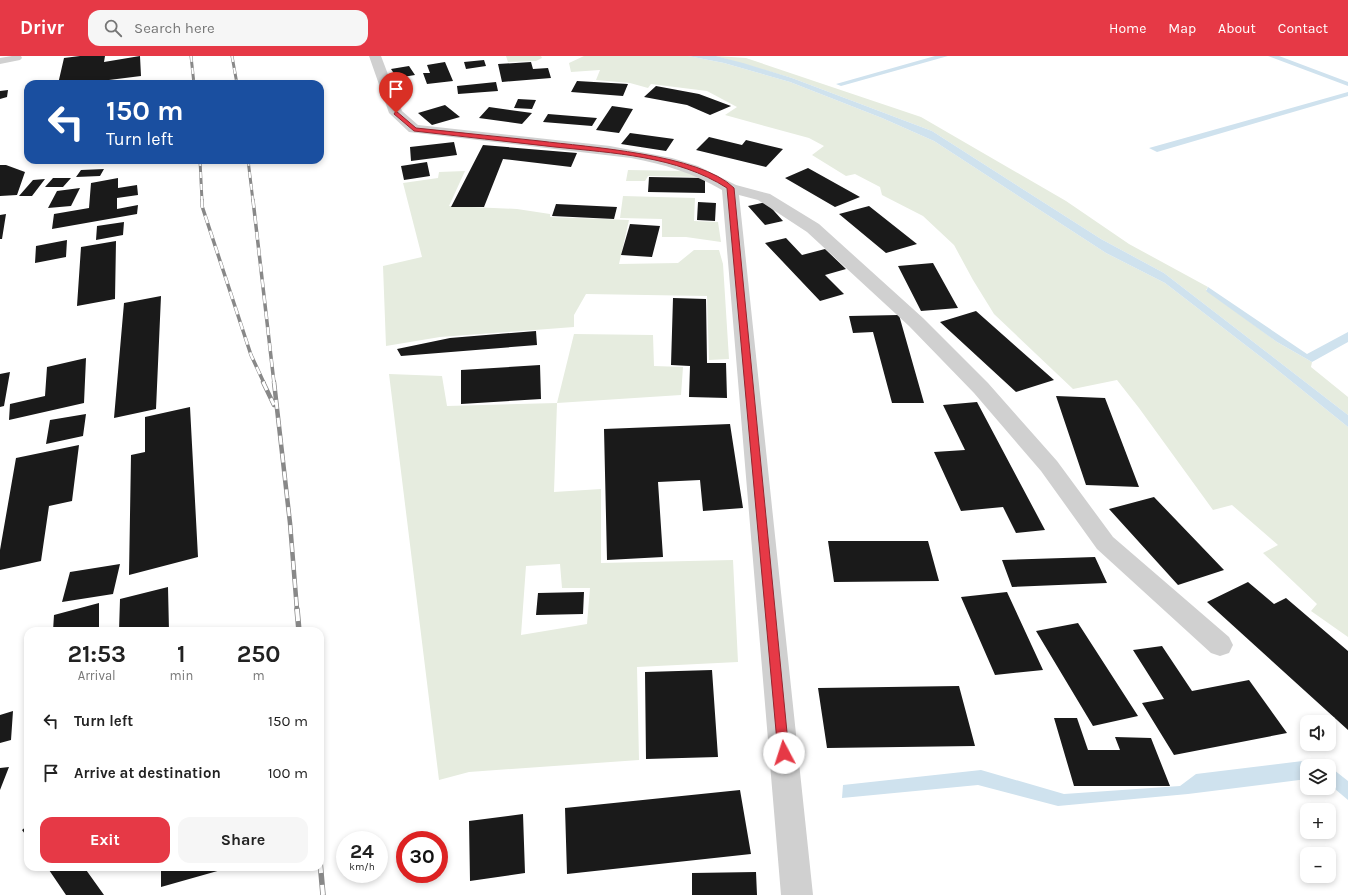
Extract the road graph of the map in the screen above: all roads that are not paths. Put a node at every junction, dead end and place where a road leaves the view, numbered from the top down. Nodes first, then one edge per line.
1 (375, 56) edge
2 (17, 58) dead end
3 (0, 61) edge
4 (730, 188) junction
5 (1220, 645) dead end
6 (797, 895) edge

1 - 4 street
2 - 3 lane
4 - 5 street
4 - 6 street

